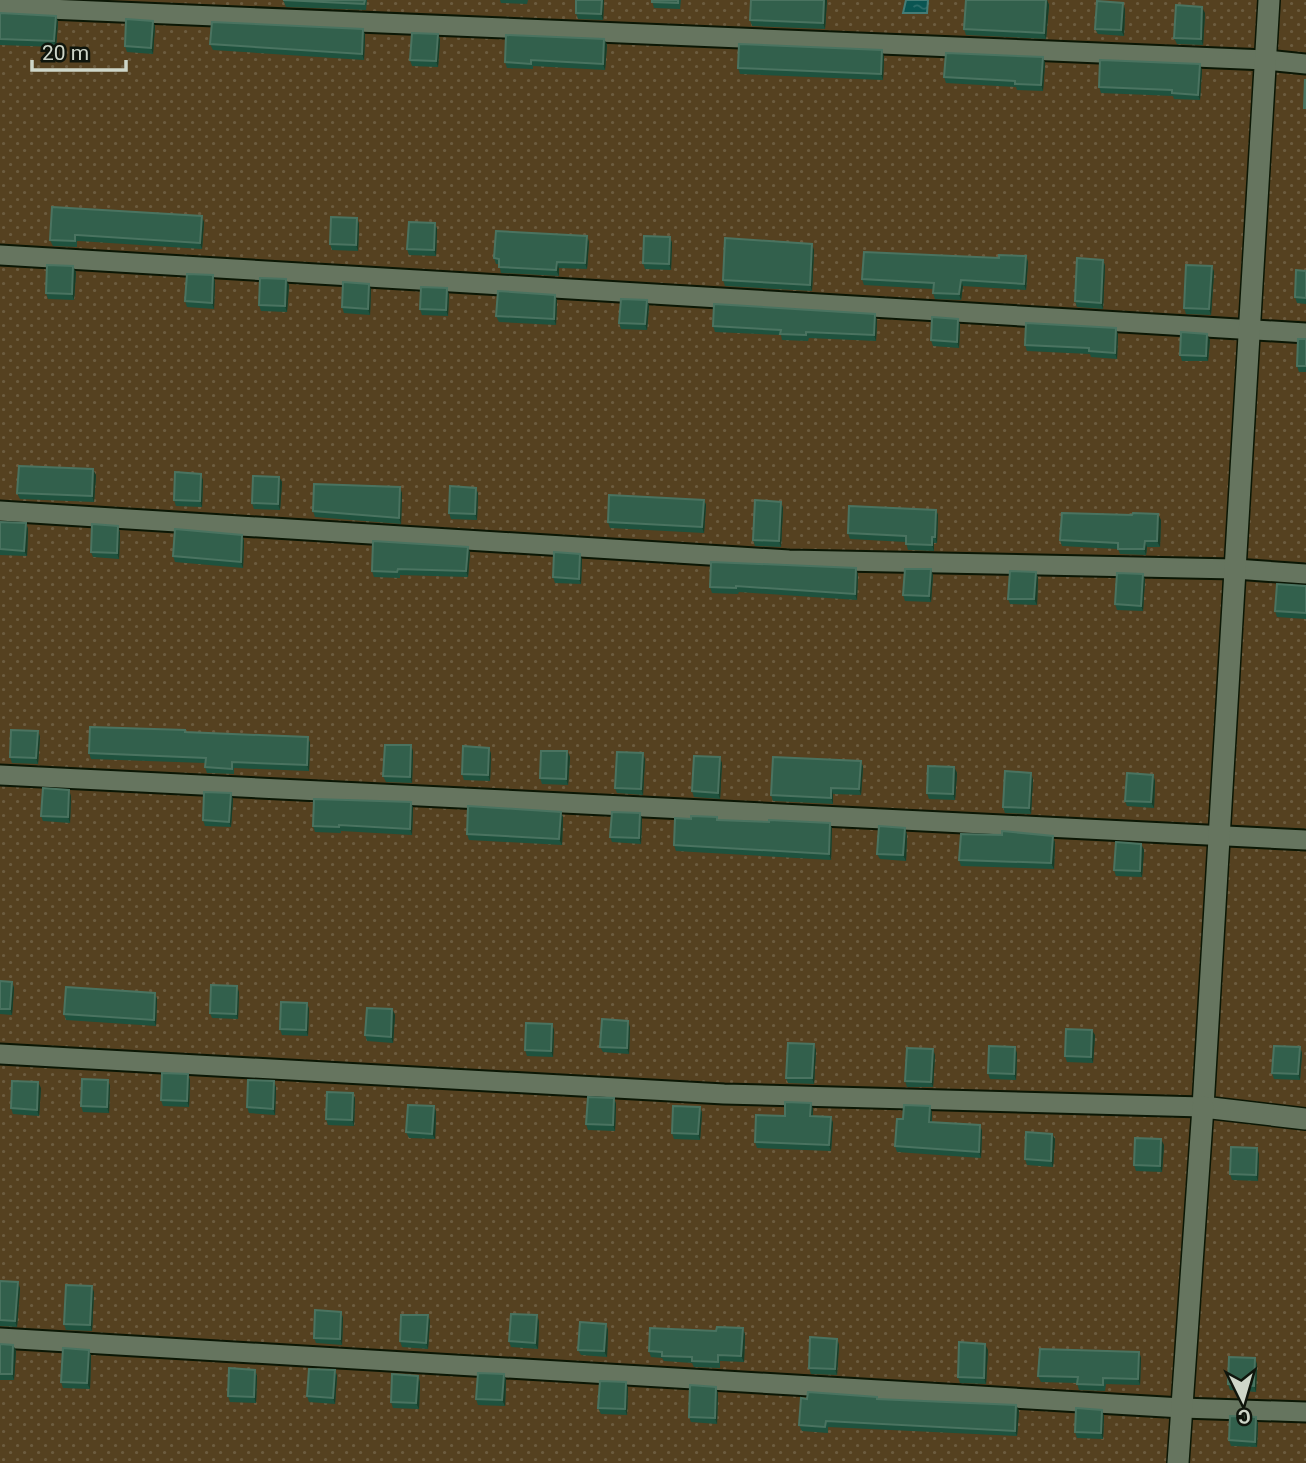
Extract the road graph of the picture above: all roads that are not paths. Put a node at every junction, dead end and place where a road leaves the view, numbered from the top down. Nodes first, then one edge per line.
1 (1269, 0) edge
2 (0, 7) edge
3 (1266, 60) junction
4 (1306, 64) edge
5 (0, 254) edge
6 (1249, 329) junction
7 (1306, 333) edge
8 (0, 511) edge
9 (1235, 569) junction
10 (1306, 574) edge
11 (0, 775) edge
12 (1219, 836) junction
13 (1306, 840) edge
14 (0, 1054) edge
15 (1203, 1107) junction
16 (1306, 1119) edge
17 (0, 1338) edge
18 (1182, 1408) junction
19 (1306, 1412) edge
20 (1178, 1463) edge

1 - 3 street
2 - 3 lane
3 - 4 lane
3 - 6 street
5 - 6 lane
6 - 7 lane
6 - 9 street
8 - 9 lane
9 - 10 lane
9 - 12 street
11 - 12 lane
12 - 13 lane
12 - 15 street
14 - 15 lane
15 - 16 street
15 - 18 street
17 - 18 lane
18 - 19 lane
18 - 20 street

